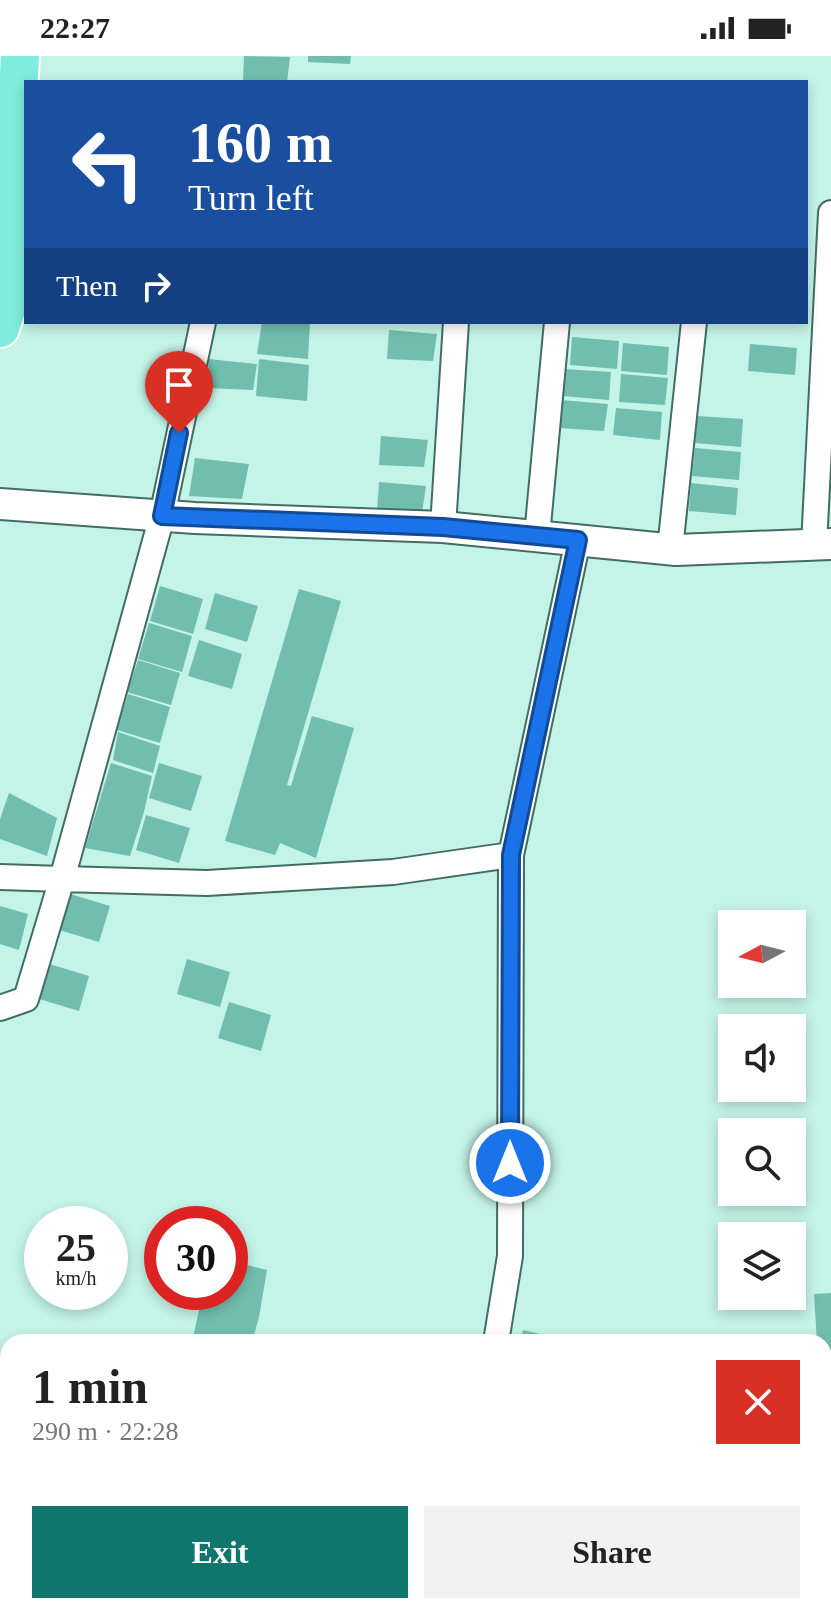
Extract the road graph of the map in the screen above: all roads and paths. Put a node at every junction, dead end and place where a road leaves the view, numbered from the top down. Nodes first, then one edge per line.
1 (20, 56) edge
2 (831, 213) edge
3 (818, 252) edge
4 (203, 324) edge
5 (456, 324) edge
6 (557, 324) edge
7 (694, 324) edge
8 (0, 328) edge
9 (0, 504) edge
10 (162, 516) junction
11 (443, 527) junction
12 (537, 536) junction
13 (578, 540) junction
14 (822, 545) edge
15 (670, 549) junction
16 (511, 855) junction
17 (0, 877) edge
18 (62, 879) junction
19 (0, 1008) edge
20 (497, 1334) edge

1 - 8 main road
2 - 3 street
3 - 14 street
4 - 10 street
5 - 11 street
6 - 12 street
7 - 15 street
9 - 10 street
10 - 11 street
10 - 18 street
11 - 12 street
12 - 13 street
13 - 15 street
13 - 16 street
14 - 15 street
16 - 18 street
16 - 20 street
17 - 18 street
18 - 19 street

